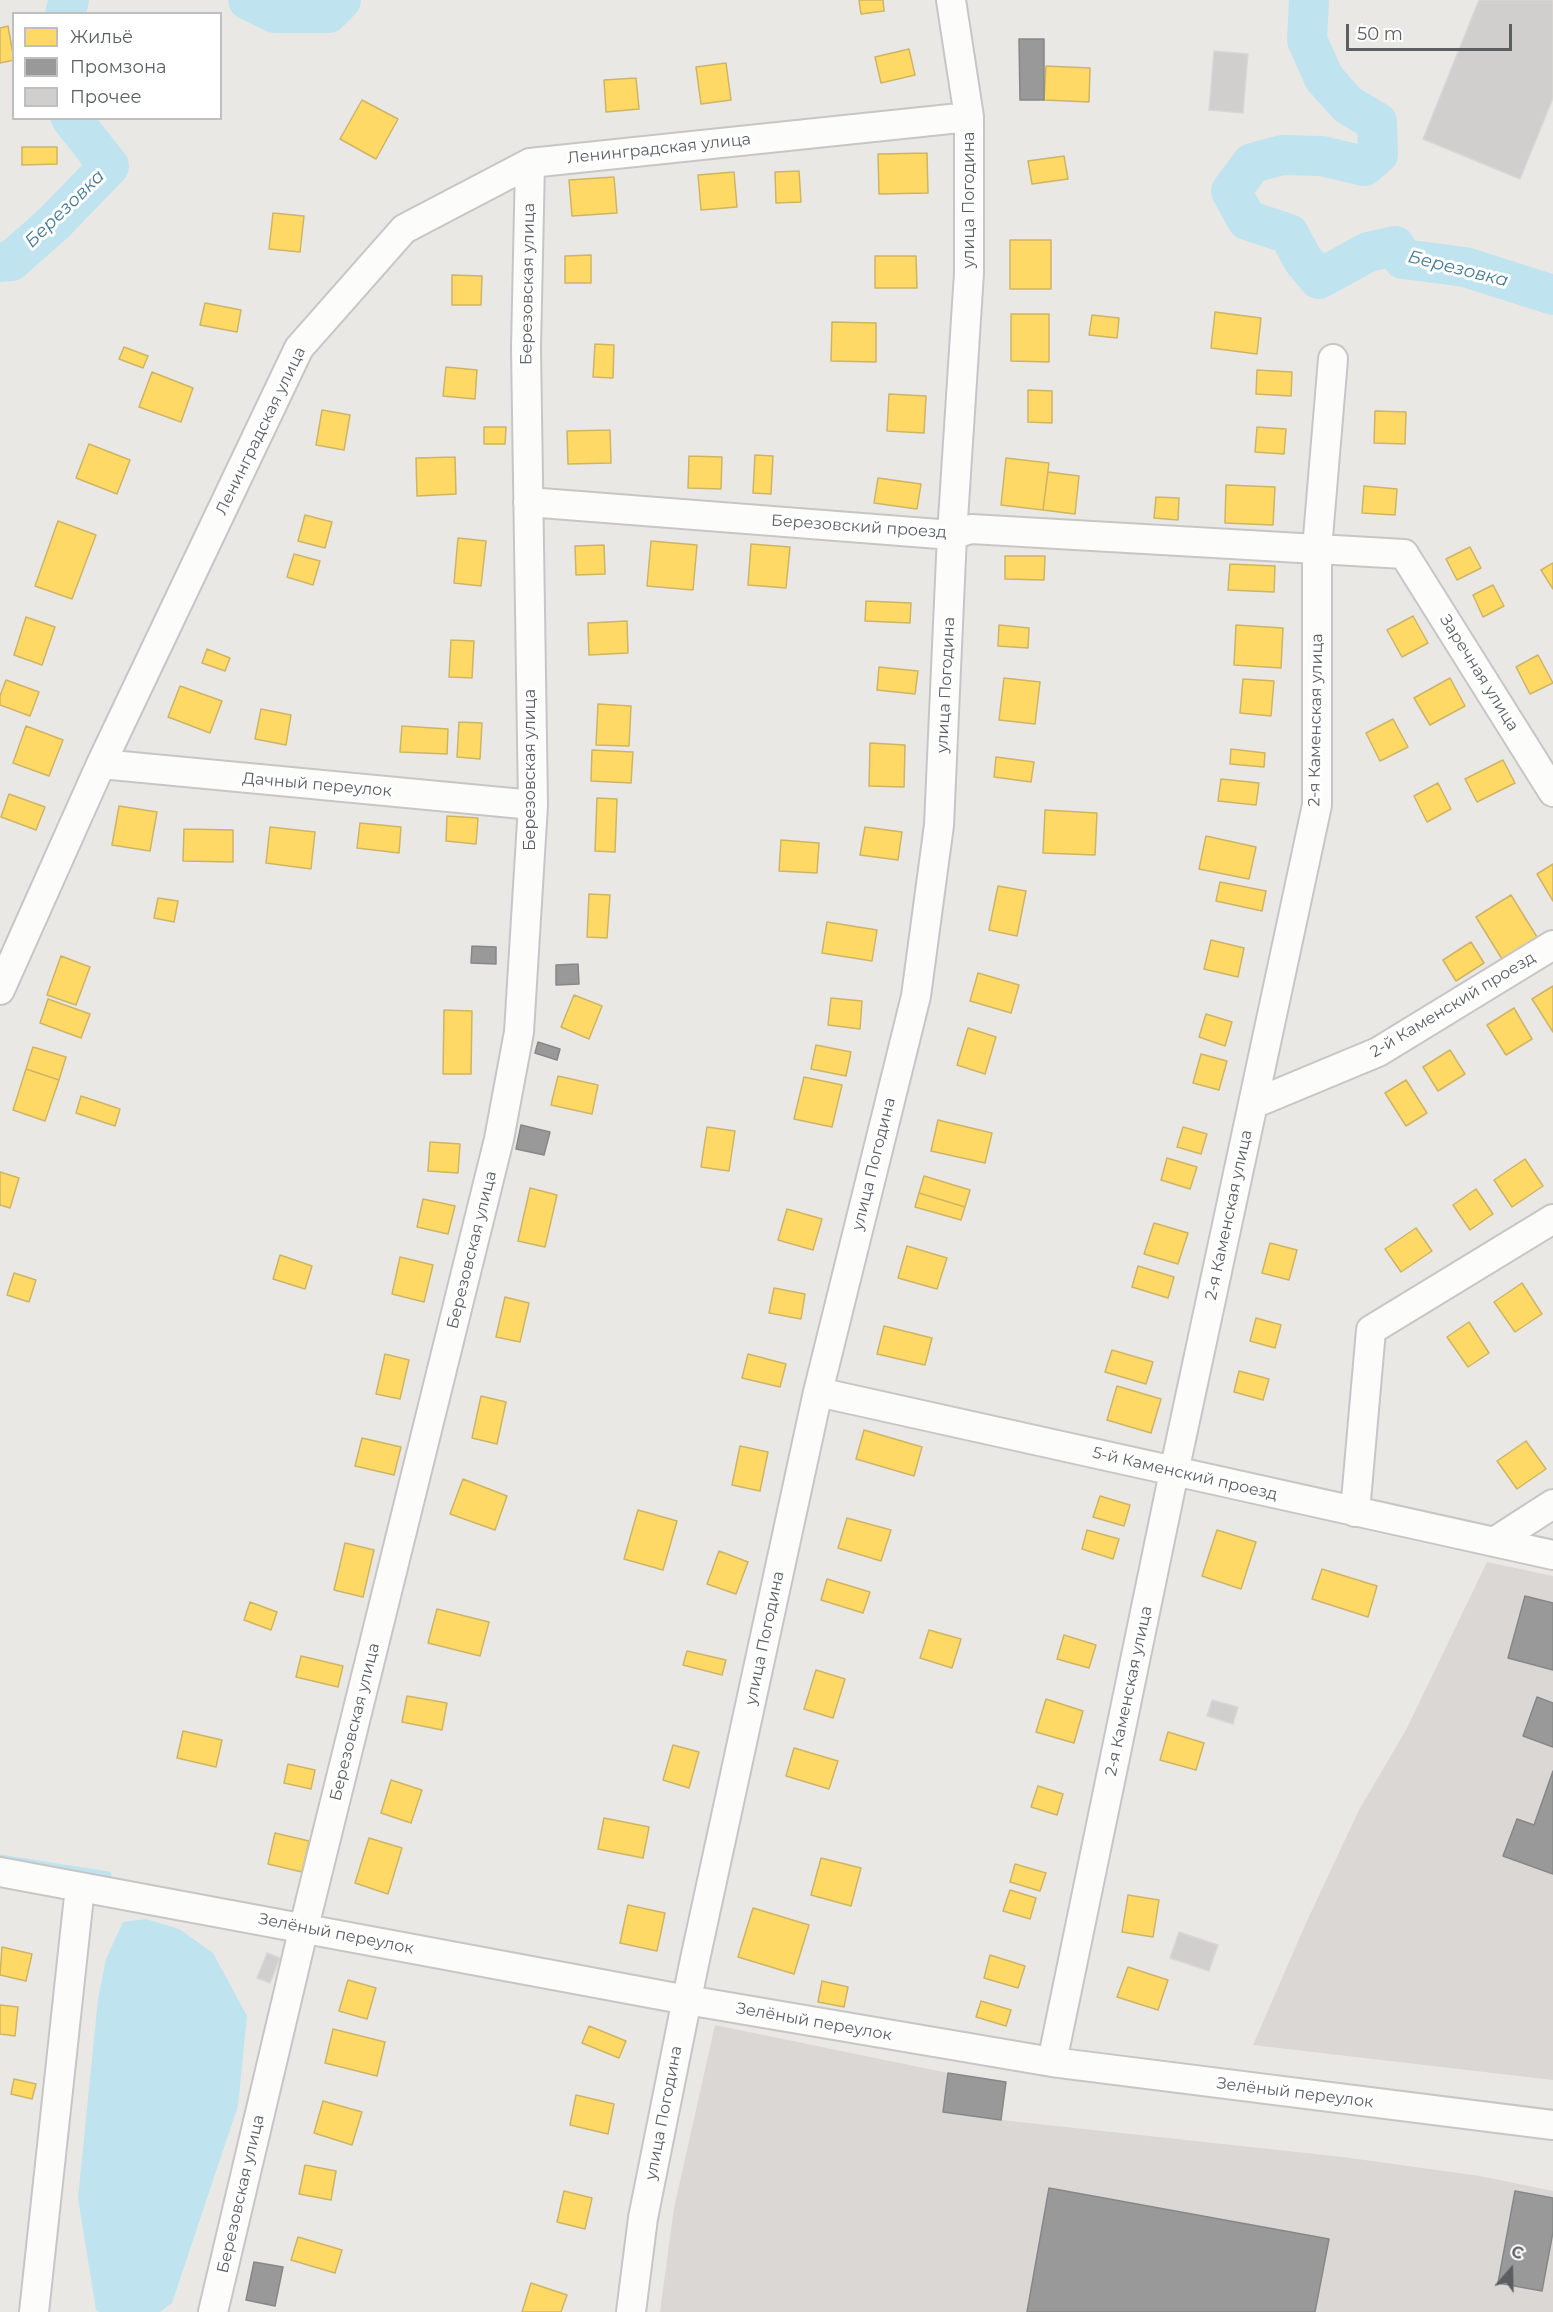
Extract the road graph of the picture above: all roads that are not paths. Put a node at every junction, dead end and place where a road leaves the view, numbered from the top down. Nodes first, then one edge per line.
1 (951, 0) edge
2 (969, 117) junction
3 (530, 163) junction
4 (1333, 359) dead end
5 (528, 502) junction
6 (952, 535) junction
7 (1317, 549) junction
8 (1404, 554) joint
9 (101, 764) junction
10 (1553, 792) edge
11 (533, 805) junction
12 (1553, 945) edge
13 (0, 990) edge
14 (1253, 1104) junction
15 (1553, 1219) edge
16 (818, 1392) junction
17 (1174, 1472) junction
18 (1553, 1504) edge
19 (1355, 1512) junction
20 (1494, 1542) junction
21 (1553, 1555) edge
22 (0, 1872) edge
23 (80, 1887) junction
24 (304, 1928) junction
25 (687, 2000) junction
26 (1052, 2062) junction
27 (1553, 2125) edge
28 (34, 2312) edge
29 (213, 2312) edge
30 (631, 2312) edge

1 - 2 street, улица Погодина
2 - 3 street, Ленинградская улица
2 - 6 street, улица Погодина
3 - 5 street, Березовская улица
3 - 9 street, Ленинградская улица
4 - 7 street, 2-я Каменская улица
5 - 6 street, Березовский проезд
5 - 11 street, Березовская улица
6 - 7 street, Березовский проезд
6 - 16 street, улица Погодина
7 - 8 street, Березовский проезд
7 - 14 street, 2-я Каменская улица
8 - 10 street, Заречная улица
9 - 11 street, Дачный переулок
9 - 13 street, Ленинградская улица
11 - 24 street, Березовская улица
12 - 14 street, 2-й Каменский проезд
14 - 17 street, 2-я Каменская улица
15 - 19 street
16 - 17 street, 5-й Каменский проезд
16 - 25 street, улица Погодина
17 - 19 street, 5-й Каменский проезд
17 - 26 street, 2-я Каменская улица
18 - 20 street
19 - 20 street, 5-й Каменский проезд
20 - 21 street, 5-й Каменский проезд
22 - 23 street, Зелёный переулок
23 - 24 street, Зелёный переулок
23 - 28 street
24 - 25 street, Зелёный переулок
24 - 29 street, Березовская улица
25 - 26 street, Зелёный переулок
25 - 30 street, улица Погодина
26 - 27 street, Зелёный переулок

